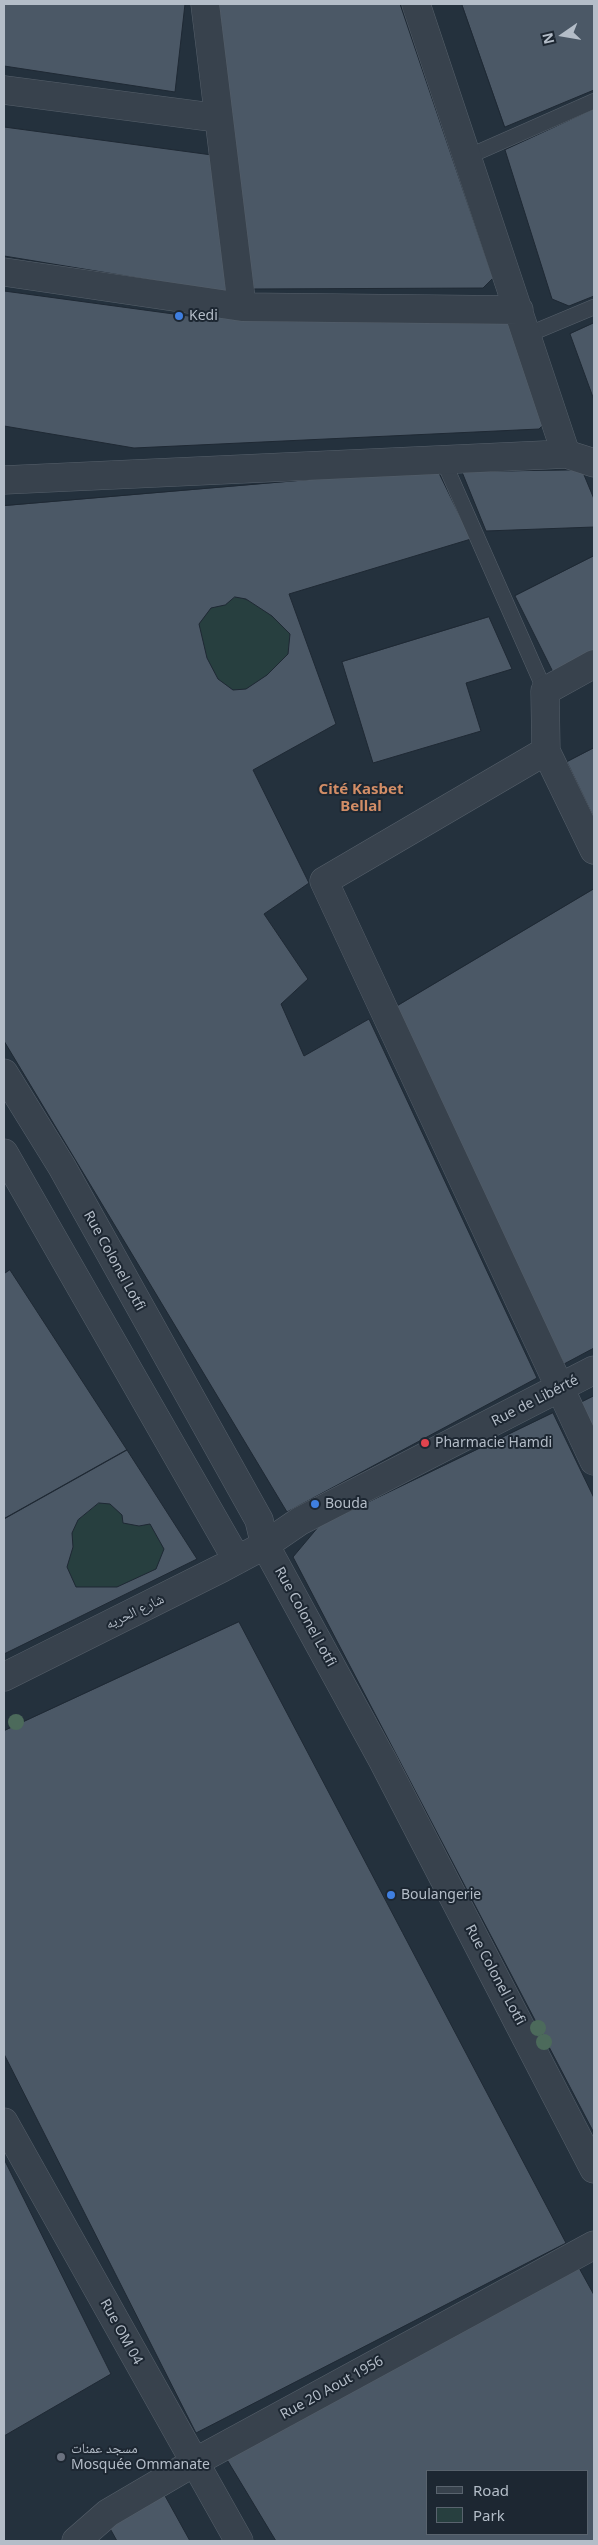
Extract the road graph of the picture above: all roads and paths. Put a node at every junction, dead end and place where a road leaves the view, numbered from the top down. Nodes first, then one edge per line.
1 (205, 4) edge
2 (416, 4) edge
3 (4, 90) edge
4 (594, 101) edge
5 (218, 118) junction
6 (467, 157) junction
7 (4, 272) edge
8 (242, 307) junction
9 (594, 307) edge
10 (518, 310) junction
11 (527, 335) junction
12 (566, 454) junction
13 (444, 460) junction
14 (594, 464) edge
15 (4, 472) edge
16 (53, 479) junction
17 (4, 480) edge
18 (594, 664) edge
19 (545, 691) junction
20 (546, 751) junction
21 (594, 850) edge
22 (4, 1073) edge
23 (4, 1153) edge
24 (62, 1167) junction
25 (26, 1190) junction
26 (594, 1370) edge
27 (560, 1388) junction
28 (594, 1461) edge
29 (265, 1545) junction
30 (237, 1560) junction
31 (4, 1677) edge
32 (4, 2122) edge
33 (594, 2169) edge
34 (594, 2245) edge
35 (195, 2462) junction
36 (76, 2541) edge
37 (239, 2541) edge

1 - 5 street
2 - 6 street
3 - 5 street
4 - 6 lane
5 - 8 street
6 - 10 street
7 - 8 street
8 - 10 street
9 - 11 lane
10 - 11 street
11 - 12 street
12 - 13 street
12 - 14 street
13 - 16 street
13 - 19 lane
15 - 16 street
16 - 17 street
18 - 19 street
19 - 20 street
20 - 21 street
20 - 27 street
22 - 24 street, Rue Colonel Lotfi
23 - 25 street
24 - 25 street
24 - 29 street, Rue Colonel Lotfi
25 - 30 street
26 - 27 street, Rue de Libérté
27 - 28 street
27 - 29 street, Rue de Libérté
29 - 30 street, شارع الحريه
29 - 33 street, Rue Colonel Lotfi
30 - 31 street, شارع الحريه
32 - 35 street, Rue OM 04
34 - 35 street, Rue 20 Aout 1956
35 - 36 street, Rue 20 Aout 1956
35 - 37 street, Rue OM 04

